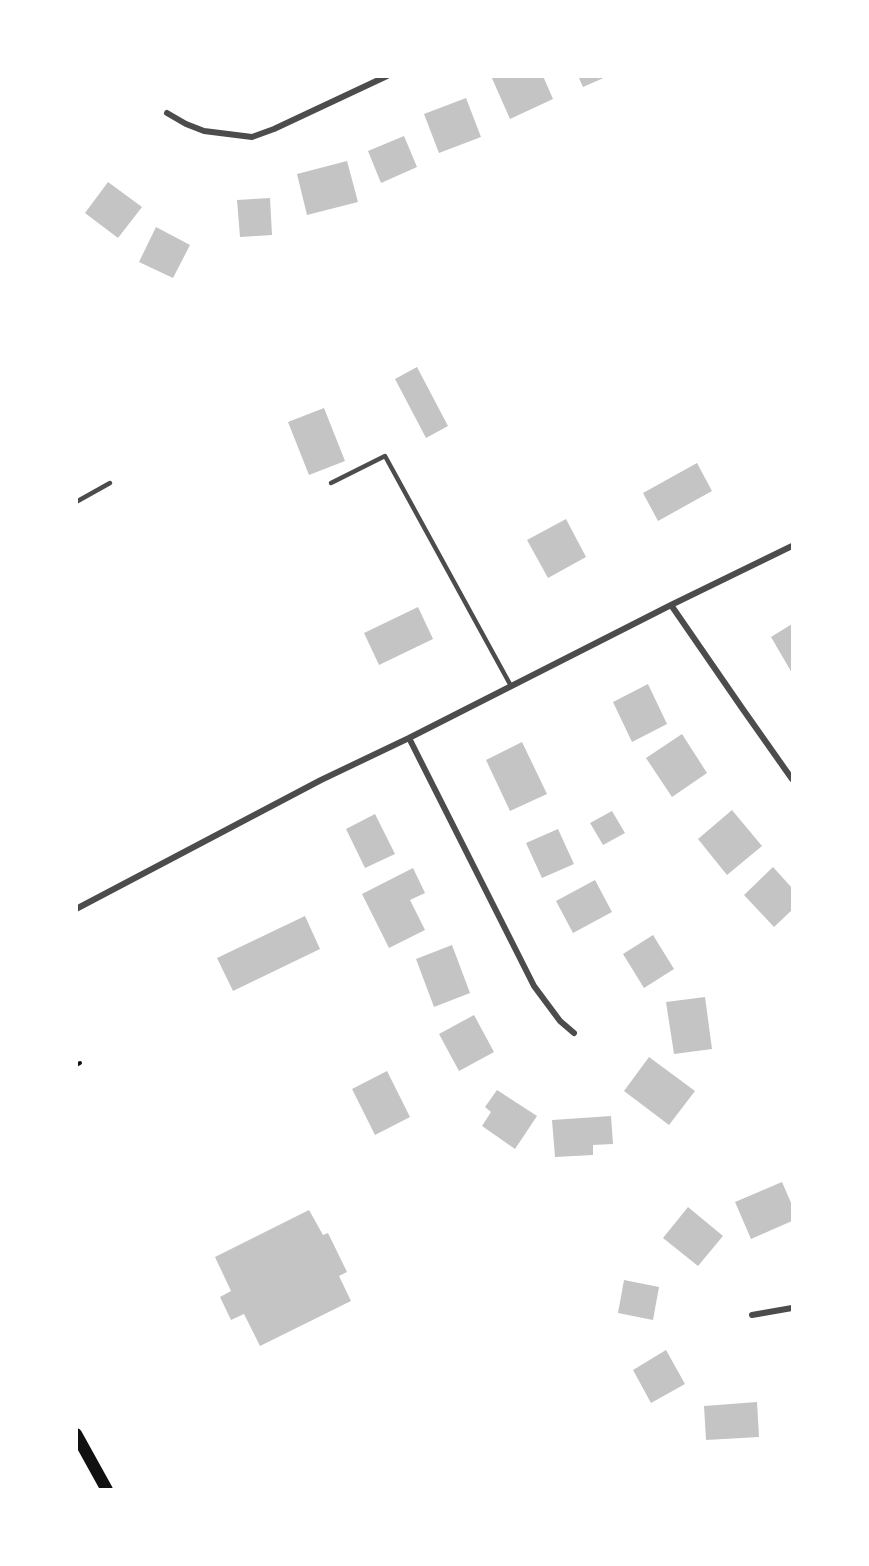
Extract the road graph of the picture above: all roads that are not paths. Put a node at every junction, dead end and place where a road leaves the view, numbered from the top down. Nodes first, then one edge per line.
1 (387, 76) edge
2 (167, 113) dead end
3 (110, 483) dead end
4 (331, 483) dead end
5 (76, 502) edge
6 (792, 546) edge
7 (671, 605) junction
8 (511, 686) junction
9 (409, 738) junction
10 (792, 779) edge
11 (76, 909) edge
12 (574, 1033) dead end
13 (792, 1308) edge
14 (752, 1316) dead end
15 (76, 1434) edge
16 (107, 1490) edge

1 - 2 street
3 - 5 lane
4 - 8 lane
6 - 7 street
7 - 8 street
7 - 10 street
8 - 9 street
9 - 11 street
9 - 12 street
13 - 14 street
15 - 16 main road

